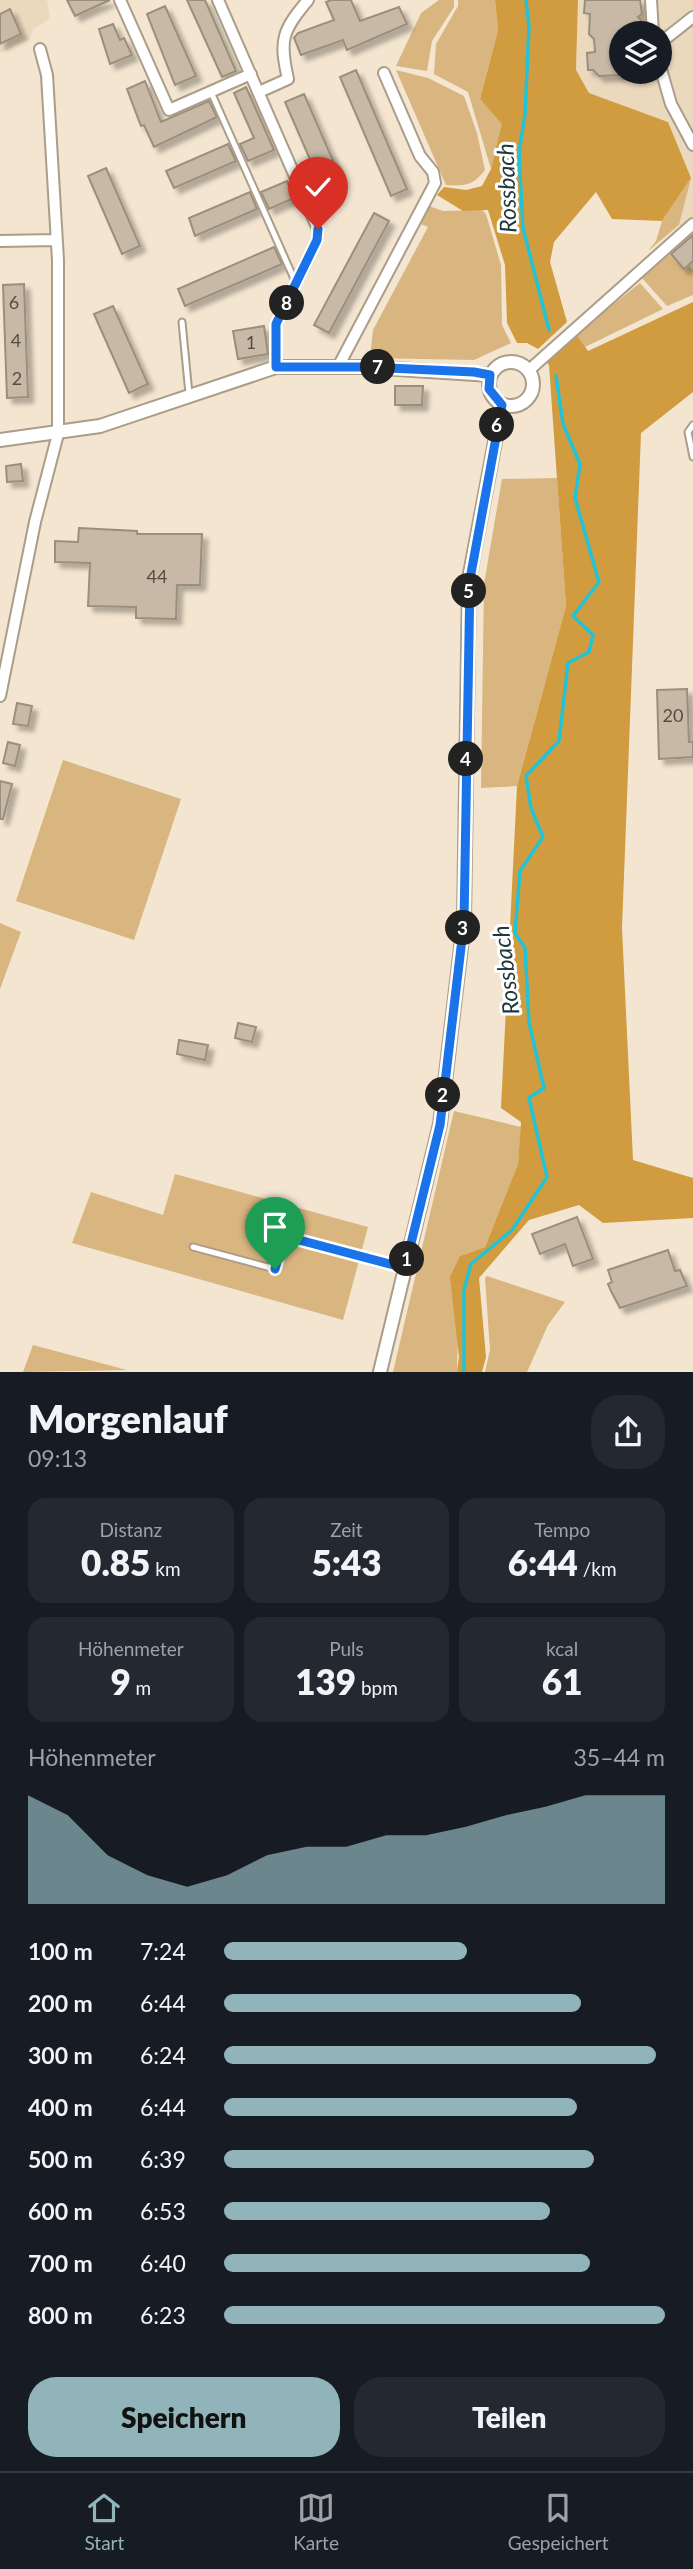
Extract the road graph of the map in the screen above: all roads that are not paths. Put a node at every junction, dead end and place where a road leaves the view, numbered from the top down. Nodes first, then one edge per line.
1 (120, 0) edge
2 (218, 0) edge
3 (308, 0) edge
4 (651, 0) edge
5 (693, 17) edge
6 (652, 21) edge
7 (672, 34) edge
8 (40, 49) dead end
9 (384, 73) dead end
10 (251, 74) junction
11 (665, 84) edge
12 (211, 92) junction
13 (259, 92) junction
14 (693, 145) edge
15 (693, 224) edge
16 (55, 240) junction
17 (0, 241) edge
18 (296, 284) junction
19 (182, 322) dead end
20 (276, 367) junction
21 (338, 367) junction
22 (528, 371) junction
23 (490, 375) junction
24 (189, 397) junction
25 (502, 405) junction
26 (693, 425) edge
27 (58, 434) junction
28 (0, 440) edge
29 (693, 457) edge
30 (0, 696) edge
31 (193, 1247) dead end
32 (405, 1268) junction
33 (380, 1372) edge

1 - 12 street
2 - 10 street
3 - 13 street
4 - 6 street
5 - 7 street
8 - 16 street
9 - 21 street
10 - 12 street
10 - 13 street
11 - 14 street
12 - 18 lane
13 - 18 street
15 - 22 street
16 - 17 street
16 - 27 street
18 - 20 street
19 - 24 lane
20 - 21 street
20 - 24 street
21 - 23 street
22 - 23 street
22 - 25 street
23 - 25 street
24 - 27 street
25 - 32 street
26 - 29 lane
27 - 28 street
27 - 30 street
31 - 32 lane
32 - 33 street

